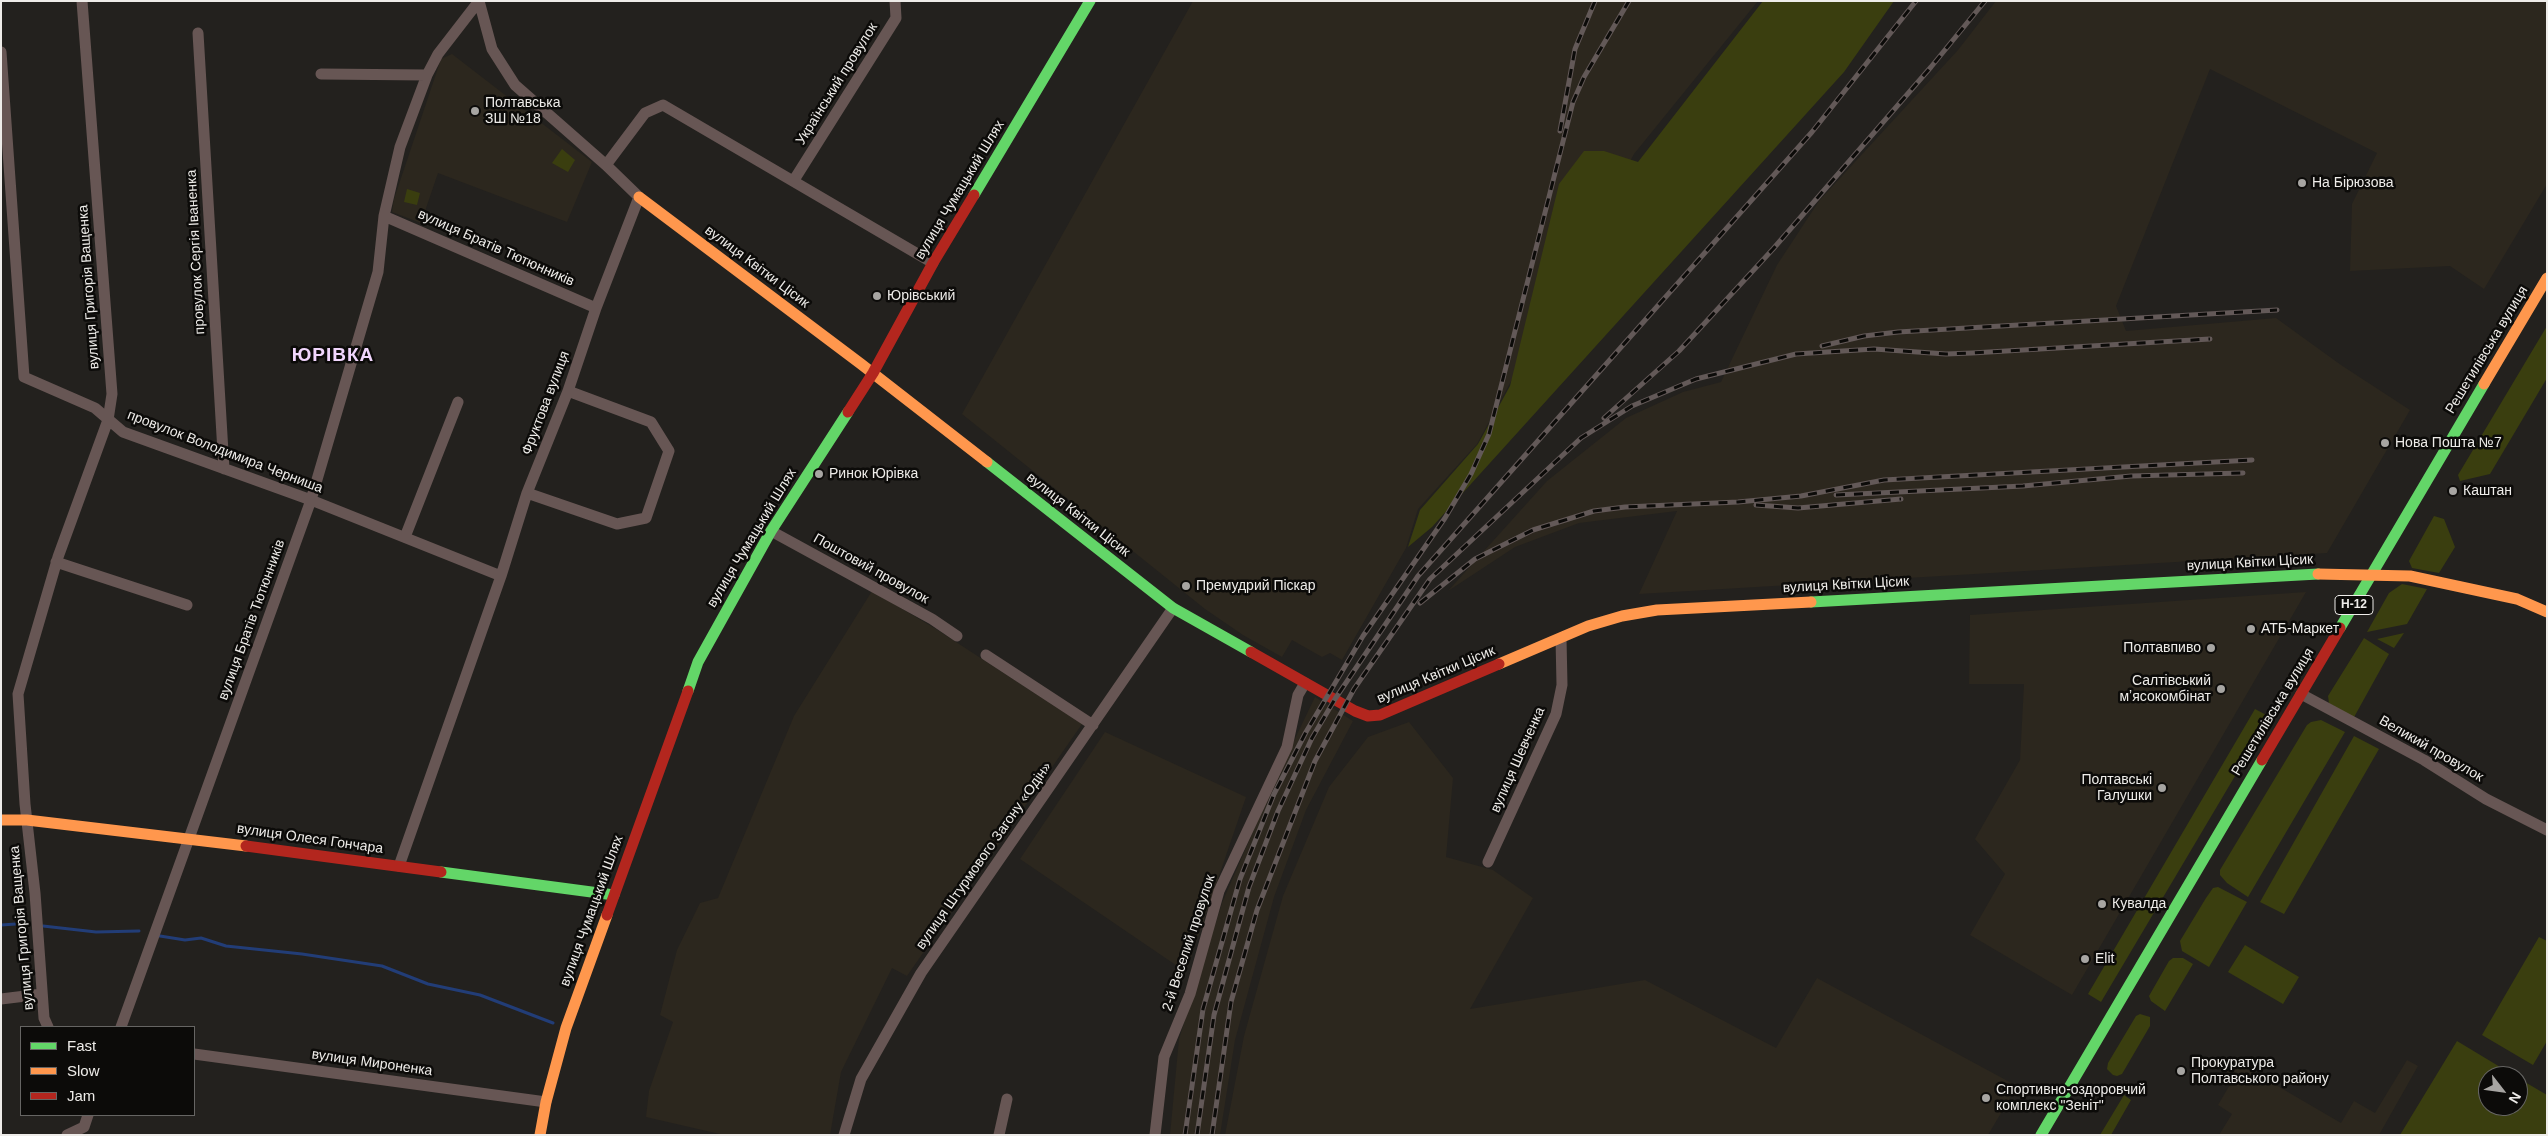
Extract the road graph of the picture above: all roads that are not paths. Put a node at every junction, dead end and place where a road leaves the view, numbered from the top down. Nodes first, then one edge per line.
1 (82, 1) edge
2 (479, 1) edge
3 (895, 1) edge
4 (1090, 1) edge
5 (198, 32) dead end
6 (1, 52) edge
7 (321, 74) dead end
8 (426, 75) junction
9 (606, 165) junction
10 (794, 180) junction
11 (639, 197) junction
12 (384, 216) junction
13 (934, 263) junction
14 (2547, 278) edge
15 (596, 308) junction
16 (873, 374) junction
17 (568, 391) junction
18 (458, 402) dead end
19 (108, 420) junction
20 (224, 469) junction
21 (527, 493) junction
22 (311, 500) junction
23 (771, 531) junction
24 (405, 537) junction
25 (56, 562) junction
26 (2372, 574) junction
27 (501, 576) junction
28 (187, 605) dead end
29 (1173, 608) junction
30 (2547, 612) edge
31 (956, 636) dead end
32 (1561, 638) junction
33 (986, 655) dead end
34 (1305, 683) junction
35 (2301, 694) junction
36 (1092, 724) junction
37 (1, 820) edge
38 (27, 820) junction
39 (2547, 830) edge
40 (190, 838) junction
41 (1488, 862) dead end
42 (398, 866) junction
43 (614, 895) junction
44 (42, 994) junction
45 (1, 999) edge
46 (48, 1026) edge
47 (121, 1026) edge
48 (195, 1054) edge
49 (1007, 1099) dead end
50 (546, 1102) junction
51 (79, 1116) edge
52 (88, 1116) edge
53 (84, 1131) edge
54 (67, 1135) edge
55 (540, 1135) edge
56 (844, 1135) edge
57 (999, 1135) edge
58 (1155, 1135) edge
59 (2041, 1135) edge

1 - 19 street, вулиця Григорія Ващенка
2 - 8 street, вулиця Братів Тютюнників
2 - 9 street
3 - 10 street, Український провулок
4 - 13 main road, вулиця Чумацький Шлях
5 - 20 street, провулок Сергія Іваненка
6 - 19 street, провулок Володимира Черниша
7 - 8 street
8 - 12 street, вулиця Братів Тютюнників
9 - 10 street
9 - 11 street
10 - 13 street
11 - 15 street, Фруктова вулиця
11 - 16 main road, вулиця Квітки Цісик
12 - 15 street, вулиця Братів Тютюнників
12 - 22 street, вулиця Братів Тютюнників
13 - 16 main road, вулиця Чумацький Шлях
14 - 26 main road, Решетилівська вулиця / Н-12
15 - 17 street, Фруктова вулиця
16 - 23 main road, вулиця Чумацький Шлях
16 - 29 main road, вулиця Квітки Цісик
17 - 21 street, Фруктова вулиця
17 - 21 street
18 - 24 street
19 - 20 street, провулок Володимира Черниша
19 - 25 street, вулиця Григорія Ващенка
20 - 22 street, провулок Володимира Черниша
21 - 27 street, Фруктова вулиця
22 - 24 street, провулок Володимира Черниша
22 - 40 street, вулиця Братів Тютюнників
23 - 31 street, Поштовий провулок
23 - 43 main road, вулиця Чумацький Шлях
24 - 27 street, провулок Володимира Черниша
25 - 28 street
25 - 38 street, вулиця Григорія Ващенка
26 - 30 main road, вулиця Квітки Цісик
26 - 32 main road, вулиця Квітки Цісик
26 - 35 main road, Решетилівська вулиця / Н-12
27 - 42 street, Фруктова вулиця
29 - 34 main road, вулиця Квітки Цісик
29 - 36 street, вулиця Штурмового Загону «Одін»
32 - 34 main road, вулиця Квітки Цісик
32 - 41 street, вулиця Шевченка
33 - 36 street
34 - 58 street, 2-й Веселий провулок
35 - 39 street, Великий провулок
35 - 59 main road, Решетилівська вулиця / Н-12
36 - 56 street, вулиця Штурмового Загону «Одін»
37 - 38 main road, вулиця Олеся Гончара
38 - 40 main road, вулиця Олеся Гончара
38 - 44 street, вулиця Григорія Ващенка
40 - 42 main road, вулиця Олеся Гончара
40 - 47 street, вулиця Братів Тютюнників
42 - 43 main road, вулиця Олеся Гончара
43 - 50 main road, вулиця Чумацький Шлях
44 - 45 street
44 - 46 street, вулиця Григорія Ващенка
48 - 50 street, вулиця Мироненка
49 - 57 street
50 - 55 main road, вулиця Чумацький Шлях
51 - 53 street
52 - 53 street
53 - 54 street

